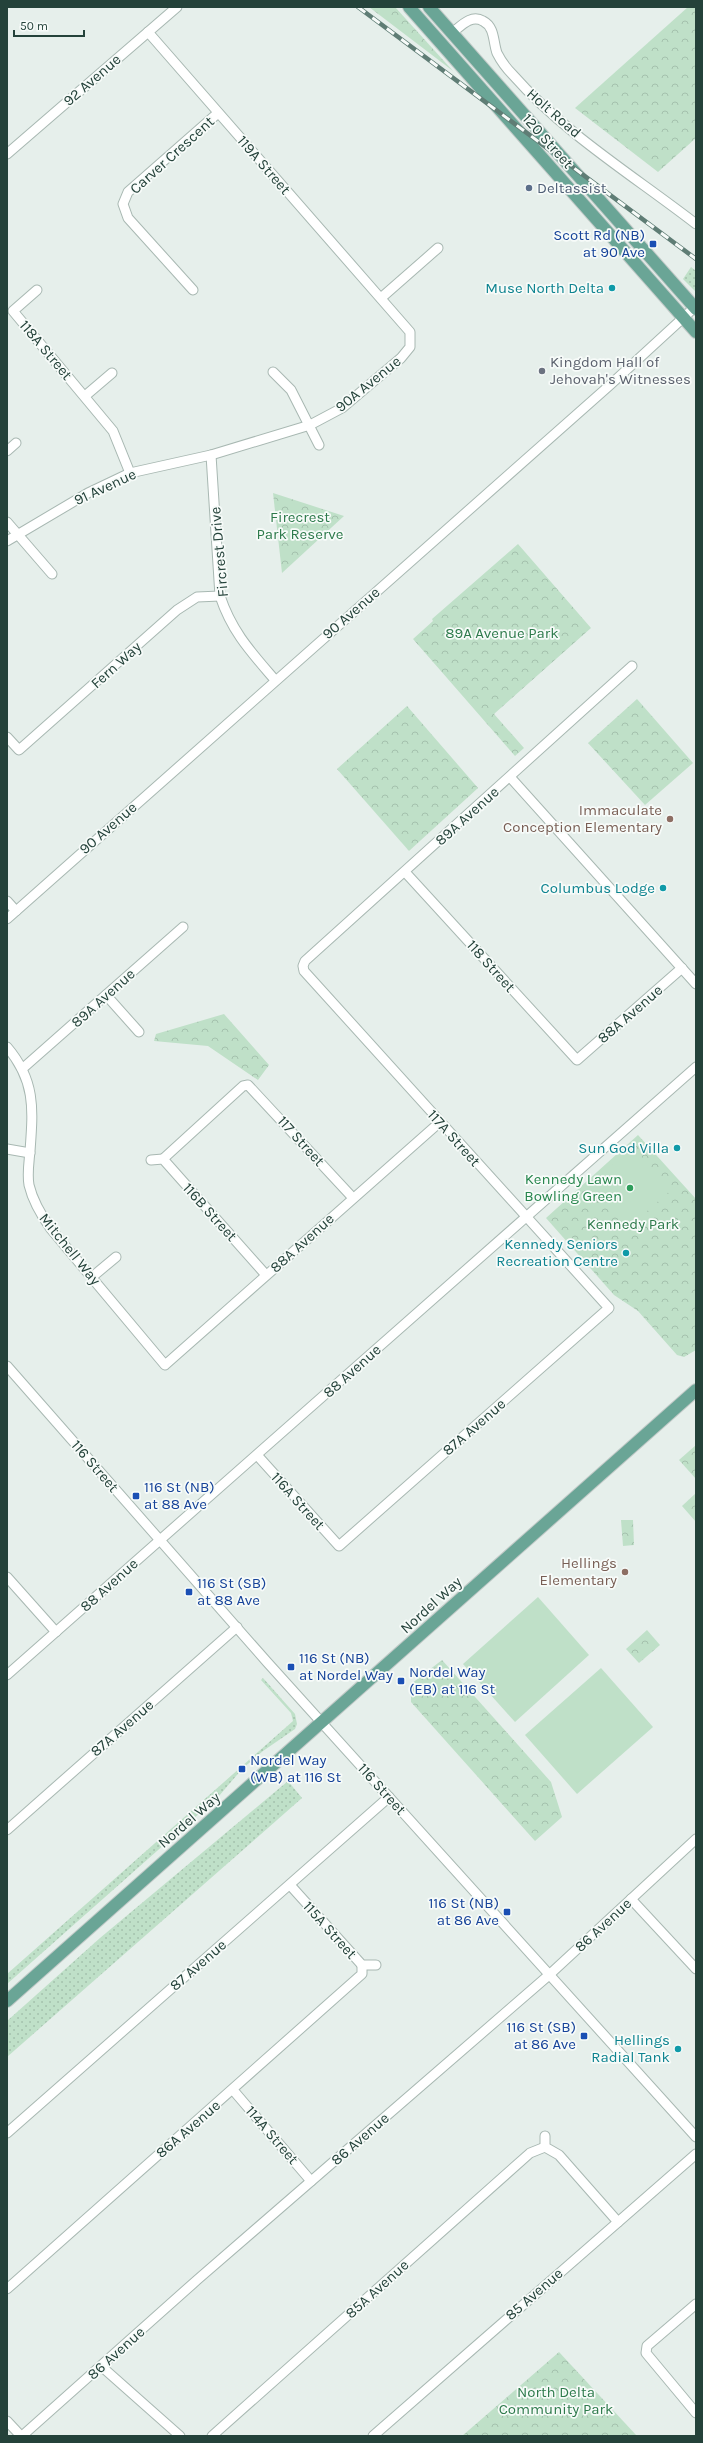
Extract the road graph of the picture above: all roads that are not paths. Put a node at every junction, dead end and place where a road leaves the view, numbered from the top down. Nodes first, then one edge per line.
1 (409, 7) edge
2 (429, 7) edge
3 (173, 8) edge
4 (148, 32) junction
5 (452, 33) junction
6 (439, 43) junction
7 (218, 113) junction
8 (7, 154) edge
9 (576, 197) junction
10 (605, 207) junction
11 (696, 224) edge
12 (438, 248) dead end
13 (37, 290) dead end
14 (193, 290) dead end
15 (381, 298) junction
16 (695, 308) edge
17 (684, 318) junction
18 (410, 332) joint
19 (696, 332) edge
20 (273, 372) dead end
21 (112, 373) dead end
22 (85, 396) junction
23 (310, 425) junction
24 (16, 443) dead end
25 (319, 445) dead end
26 (7, 451) edge
27 (211, 455) junction
28 (130, 473) junction
29 (7, 522) edge
30 (18, 534) junction
31 (7, 541) edge
32 (52, 574) dead end
33 (220, 596) junction
34 (632, 666) dead end
35 (275, 680) junction
36 (7, 737) edge
37 (510, 776) junction
38 (405, 872) junction
39 (7, 901) edge
40 (16, 911) junction
41 (7, 919) edge
42 (182, 927) dead end
43 (302, 966) joint
44 (682, 968) junction
45 (696, 984) edge
46 (106, 995) junction
47 (140, 1032) dead end
48 (7, 1047) edge
49 (577, 1060) joint
50 (696, 1066) edge
51 (22, 1068) junction
52 (440, 1122) junction
53 (7, 1149) edge
54 (30, 1153) junction
55 (163, 1159) junction
56 (151, 1160) dead end
57 (353, 1198) junction
58 (525, 1218) junction
59 (116, 1257) dead end
60 (266, 1275) junction
61 (92, 1277) junction
62 (609, 1308) joint
63 (165, 1365) joint
64 (7, 1366) edge
65 (696, 1390) edge
66 (257, 1455) junction
67 (160, 1540) junction
68 (339, 1546) joint
69 (7, 1577) edge
70 (237, 1627) junction
71 (56, 1632) junction
72 (7, 1675) edge
73 (322, 1723) junction
74 (389, 1797) junction
75 (7, 1830) edge
76 (696, 1839) edge
77 (290, 1885) junction
78 (631, 1899) junction
79 (362, 1965) junction
80 (376, 1966) dead end
81 (696, 1969) edge
82 (548, 1975) junction
83 (7, 2001) edge
84 (233, 2090) junction
85 (7, 2133) edge
86 (545, 2136) dead end
87 (696, 2137) edge
88 (545, 2147) junction
89 (696, 2154) edge
90 (311, 2181) junction
91 (618, 2222) junction
92 (7, 2289) edge
93 (696, 2304) edge
94 (101, 2366) junction
95 (696, 2413) edge
96 (7, 2421) edge
97 (21, 2436) edge
98 (180, 2436) edge
99 (212, 2436) edge
100 (373, 2436) edge

1 - 6 main road, 120 Street
2 - 5 main road, 120 Street
3 - 4 street, 92 Avenue
4 - 7 street, 119A Street
4 - 8 street, 92 Avenue
5 - 6 main road
5 - 10 main road, 120 Street
5 - 11 street, Holt Road
6 - 9 main road, 120 Street
7 - 14 street, Carver Crescent
7 - 15 street, 119A Street
9 - 10 main road
9 - 17 main road, 120 Street
10 - 16 main road, 120 Street
12 - 15 street
13 - 22 street, 118A Street
15 - 18 street, 119A Street
16 - 17 street, 90 Avenue
17 - 19 main road, 120 Street
17 - 35 street, 90 Avenue
18 - 23 street, 90A Avenue
20 - 23 street
21 - 22 street
22 - 28 street, 118A Street
23 - 25 street
23 - 27 street, 90A Avenue
24 - 26 street
27 - 28 street, 91 Avenue
27 - 33 street, Fircrest Drive
28 - 30 street, 91 Avenue
29 - 30 street
30 - 31 street, 91 Avenue
30 - 32 street
33 - 35 street, Fircrest Drive
33 - 36 street, Fern Way
34 - 37 street, 89A Avenue
35 - 40 street, 90 Avenue
37 - 38 street, 89A Avenue
37 - 44 street
38 - 43 street, 89A Avenue
38 - 49 street, 118 Street
39 - 40 street
40 - 41 street, 90 Avenue
42 - 46 street, 89A Avenue
43 - 52 street, 117A Street
44 - 45 street
44 - 49 street, 88A Avenue
46 - 47 street
46 - 51 street, 89A Avenue
48 - 51 street, Mitchell Way
50 - 58 street, 88 Avenue
51 - 54 street, Mitchell Way
52 - 57 street, 88A Avenue
52 - 58 street, 117A Street
53 - 54 street
54 - 61 street, Mitchell Way
55 - 56 street
55 - 57 street, 117 Street
55 - 60 street, 116B Street
57 - 60 street, 88A Avenue
58 - 62 street, 117A Street
58 - 66 street, 88 Avenue
59 - 61 street
60 - 63 street, 88A Avenue
61 - 63 street, Mitchell Way
62 - 68 street, 87A Avenue
64 - 67 street, 116 Street
65 - 73 main road, Nordel Way
66 - 67 street, 88 Avenue
66 - 68 street, 116A Street
67 - 70 street, 116 Street
67 - 71 street, 88 Avenue
69 - 71 street
70 - 73 street, 116 Street
70 - 75 street, 87A Avenue
71 - 72 street, 88 Avenue
73 - 74 street, 116 Street
73 - 83 main road, Nordel Way
74 - 77 street, 87 Avenue
74 - 82 street, 116 Street
76 - 78 street, 86 Avenue
77 - 79 street, 115A Street
77 - 85 street, 87 Avenue
78 - 81 street
78 - 82 street, 86 Avenue
79 - 80 street, 115A Street
79 - 84 street, 86A Avenue
82 - 87 street, 116 Street
82 - 90 street, 86 Avenue
84 - 90 street, 114A Street
84 - 92 street, 86A Avenue
86 - 88 street
88 - 91 street
88 - 99 street, 85A Avenue
89 - 91 street, 85 Avenue
90 - 94 street, 86 Avenue
91 - 100 street, 85 Avenue
93 - 95 street
94 - 97 street, 86 Avenue
94 - 98 street
96 - 97 street

